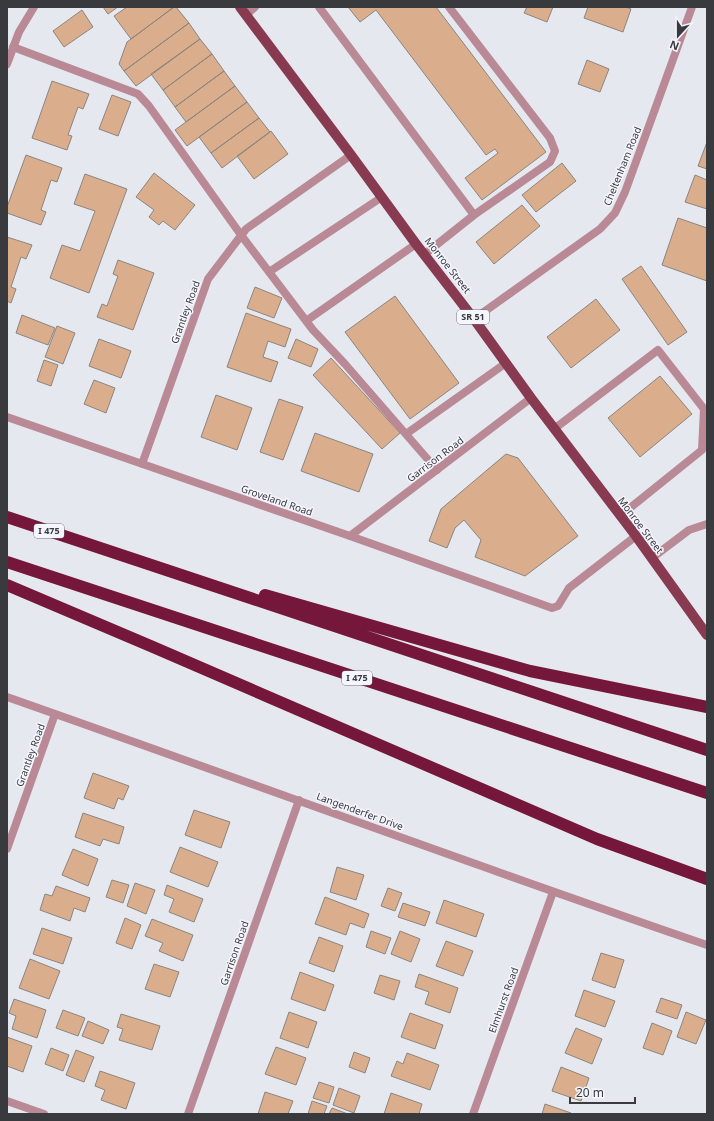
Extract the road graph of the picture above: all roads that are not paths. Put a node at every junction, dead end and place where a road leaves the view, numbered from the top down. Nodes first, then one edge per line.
1 (34, 7) edge
2 (255, 7) edge
3 (319, 7) edge
4 (449, 7) edge
5 (692, 7) edge
6 (243, 11) edge
7 (13, 47) junction
8 (7, 64) edge
9 (351, 155) junction
10 (382, 197) junction
11 (474, 215) junction
12 (241, 235) junction
13 (416, 244) junction
14 (425, 254) junction
15 (269, 272) junction
16 (474, 318) junction
17 (306, 321) junction
18 (506, 363) junction
19 (531, 398) junction
20 (7, 417) edge
21 (554, 429) junction
22 (406, 434) junction
23 (142, 464) junction
24 (437, 470) junction
25 (620, 516) junction
26 (7, 517) edge
27 (707, 524) edge
28 (350, 536) junction
29 (636, 536) junction
30 (90, 545) junction
31 (652, 558) junction
32 (7, 562) edge
33 (7, 585) edge
34 (705, 633) edge
35 (7, 696) edge
36 (707, 707) edge
37 (56, 714) junction
38 (707, 750) edge
39 (707, 793) edge
40 (299, 800) junction
41 (7, 849) edge
42 (707, 879) edge
43 (552, 892) junction
44 (707, 945) edge
45 (7, 1101) edge
46 (44, 1114) edge
47 (188, 1114) edge
48 (473, 1114) edge

1 - 7 street
2 - 6 street
3 - 11 street
4 - 11 street
5 - 16 street, Cheltenham Road
6 - 9 main road, Monroe Street / SR 51
7 - 8 street
7 - 12 street
9 - 10 main road, Monroe Street / SR 51
9 - 12 street, Grantley Road
10 - 13 main road, Monroe Street / SR 51
10 - 15 street
11 - 14 street
12 - 15 street
12 - 23 street, Grantley Road
13 - 14 main road, Monroe Street / SR 51
13 - 17 street
14 - 16 main road, Monroe Street / SR 51
15 - 17 street
16 - 18 main road, Monroe Street / SR 51
17 - 22 street
18 - 19 main road, Monroe Street / SR 51
18 - 22 street
19 - 21 main road, Monroe Street / SR 51
19 - 24 street, Garrison Road
20 - 23 street, Groveland Road
21 - 25 main road, Monroe Street / SR 51
21 - 25 street
22 - 24 street
23 - 28 street, Groveland Road
24 - 28 street, Garrison Road
25 - 29 main road, Monroe Street / SR 51
26 - 30 highway, I 475
27 - 31 street
28 - 29 street, Groveland Road
29 - 31 main road, Monroe Street / SR 51
30 - 36 highway
30 - 38 highway, I 475
31 - 34 main road, Monroe Street / SR 51
32 - 39 highway, I 475
33 - 42 highway
35 - 37 street, Langenderfer Drive
37 - 40 street, Langenderfer Drive
37 - 41 street, Grantley Road
40 - 43 street, Langenderfer Drive
40 - 47 street, Garrison Road
43 - 44 street, Langenderfer Drive
43 - 48 street, Elmhurst Road
45 - 46 street

